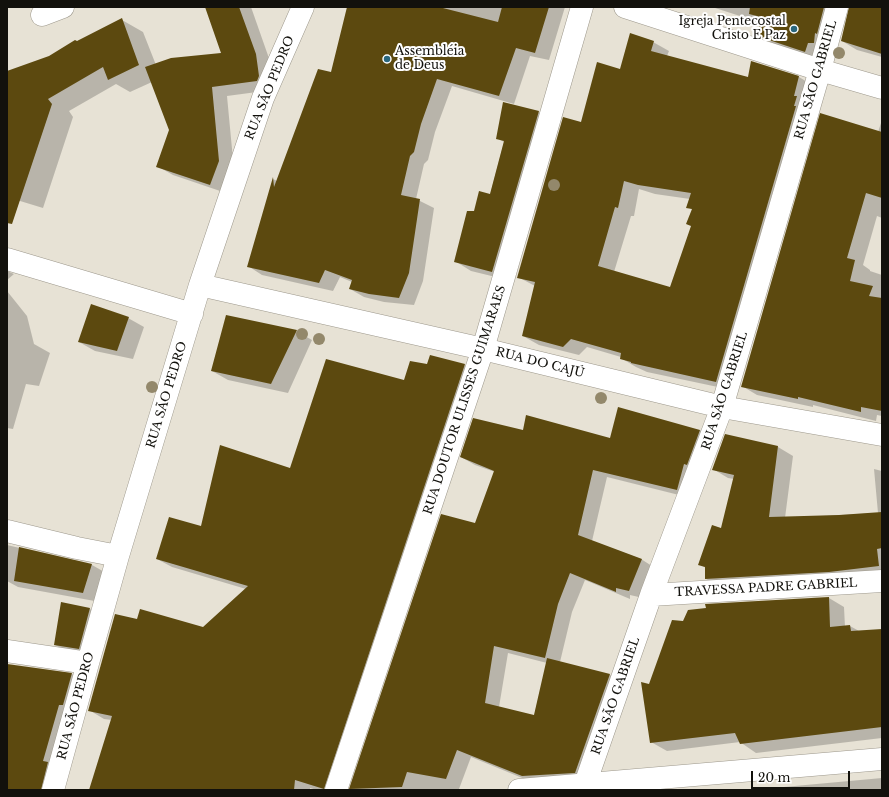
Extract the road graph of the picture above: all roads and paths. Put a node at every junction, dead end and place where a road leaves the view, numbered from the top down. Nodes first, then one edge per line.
1 (63, 7) edge
2 (303, 7) edge
3 (582, 7) edge
4 (625, 7) edge
5 (837, 7) edge
6 (42, 14) dead end
7 (820, 70) junction
8 (882, 88) edge
9 (7, 259) edge
10 (200, 285) junction
11 (192, 314) junction
12 (484, 349) junction
13 (722, 407) junction
14 (882, 434) edge
15 (7, 531) edge
16 (118, 556) junction
17 (882, 581) edge
18 (651, 595) junction
19 (7, 651) edge
20 (88, 662) junction
21 (882, 759) edge
22 (584, 787) edge
23 (53, 790) edge
24 (336, 790) edge
25 (518, 790) edge

1 - 6 street
2 - 10 street, RUA SÃO PEDRO
3 - 12 street, RUA DOUTOR ULISSES GUIMARAES
4 - 7 street
5 - 7 street, RUA SÃO GABRIEL
7 - 8 street
7 - 13 street, RUA SÃO GABRIEL
9 - 11 street
10 - 11 street, RUA SÃO PEDRO
10 - 12 street, RUA DO CAJÚ
11 - 16 street, RUA SÃO PEDRO
12 - 13 street, RUA DO CAJÚ
12 - 24 street, RUA DOUTOR ULISSES GUIMARAES
13 - 14 street, RUA DO CAJÚ
13 - 18 street, RUA SÃO GABRIEL
15 - 16 street
16 - 20 street, RUA SÃO PEDRO
17 - 18 street, TRAVESSA PADRE GABRIEL
18 - 22 street, RUA SÃO GABRIEL
19 - 20 street
20 - 23 street, RUA SÃO PEDRO
21 - 22 street
22 - 25 street

